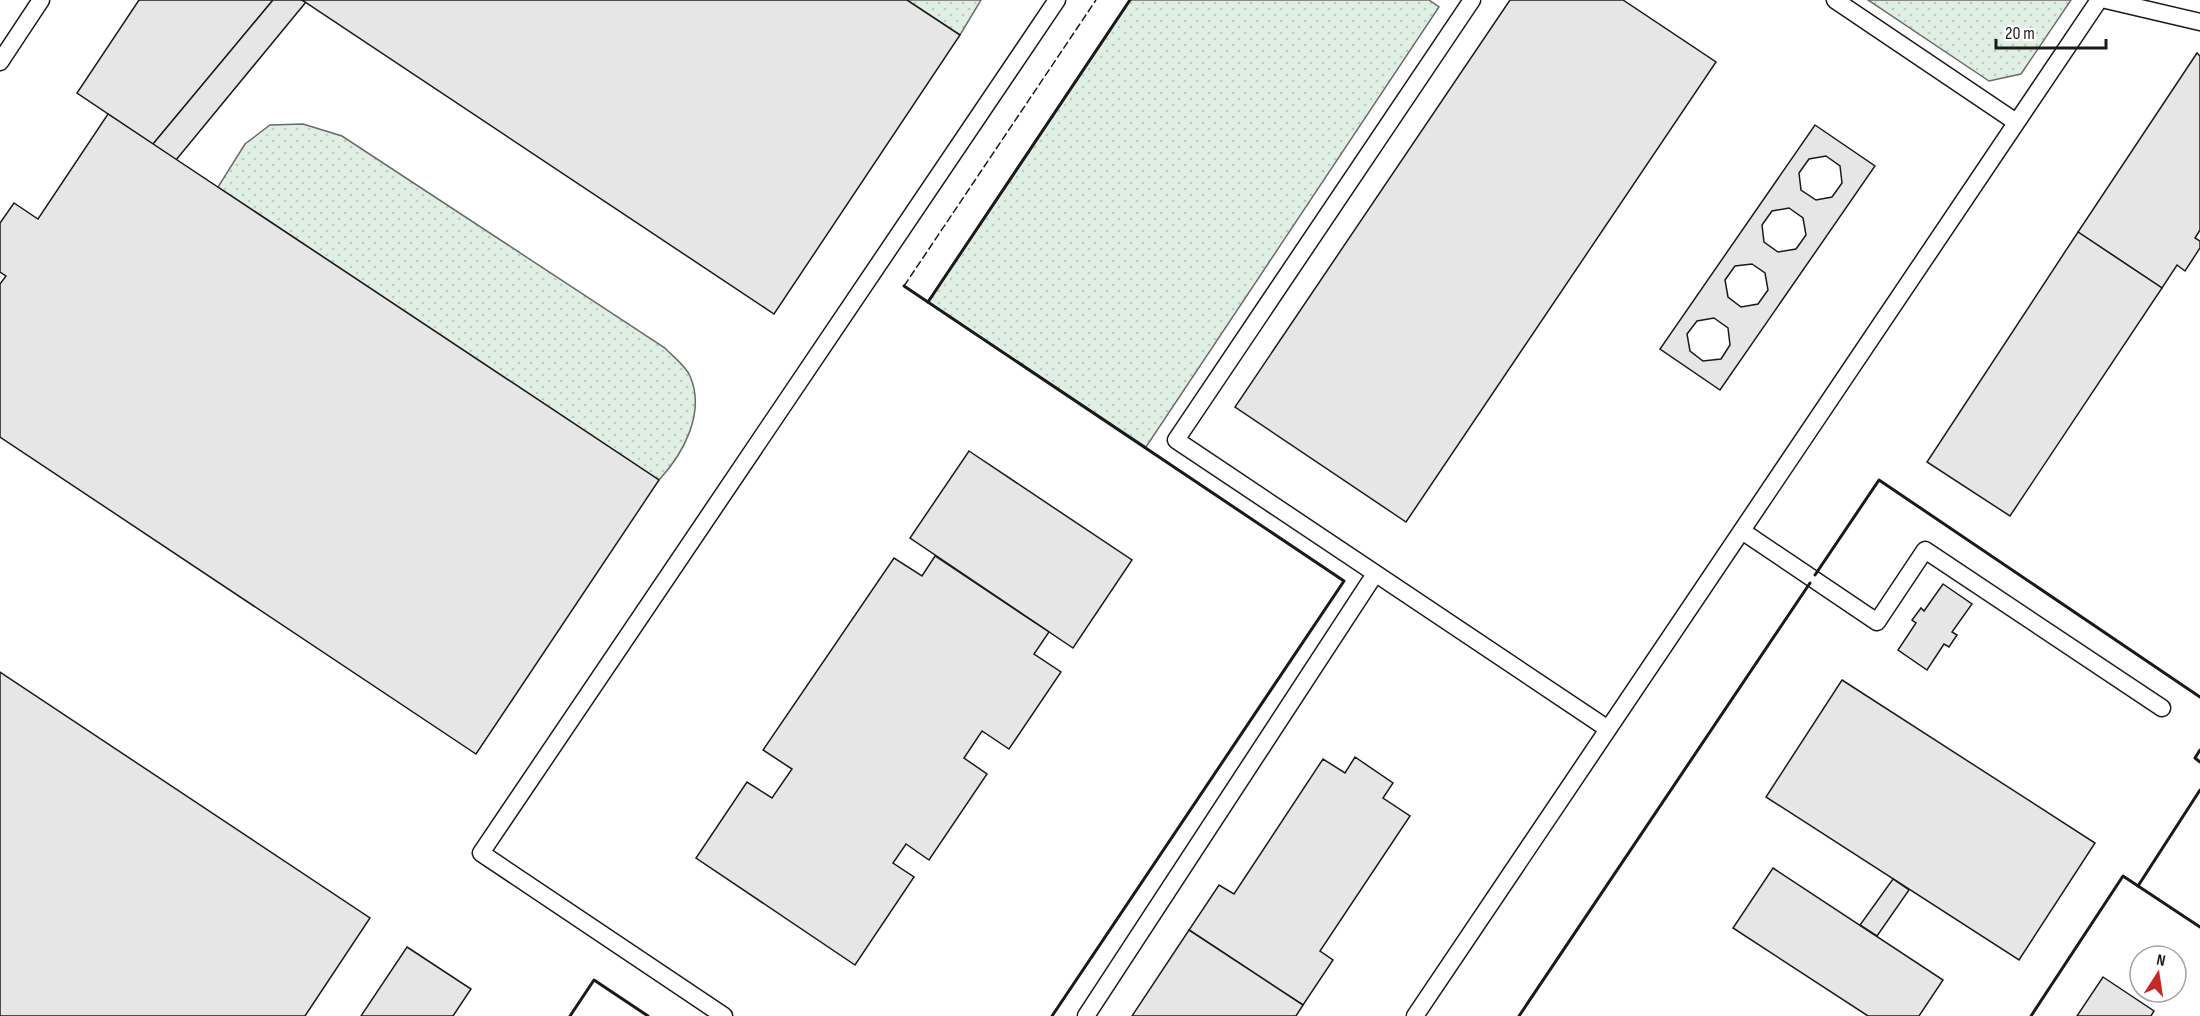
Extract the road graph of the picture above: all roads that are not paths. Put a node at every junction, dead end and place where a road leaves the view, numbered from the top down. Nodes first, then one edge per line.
1 (41, 0) edge
2 (1057, 0) edge
3 (1472, 0) edge
4 (1835, 0) edge
5 (2099, 0) edge
6 (2106, 0) edge
7 (2200, 22) edge
8 (0, 62) edge
9 (2016, 122) junction
10 (1742, 531) junction
11 (1376, 574) junction
12 (2162, 708) dead end
13 (1608, 729) junction
14 (724, 1016) edge
15 (1086, 1016) edge
16 (1415, 1016) edge

1 - 8 lane
2 - 14 lane
3 - 11 lane
4 - 9 lane
5 - 9 lane
6 - 7 lane
9 - 10 lane
10 - 12 lane
10 - 13 lane
11 - 13 lane
11 - 15 lane
13 - 16 lane

